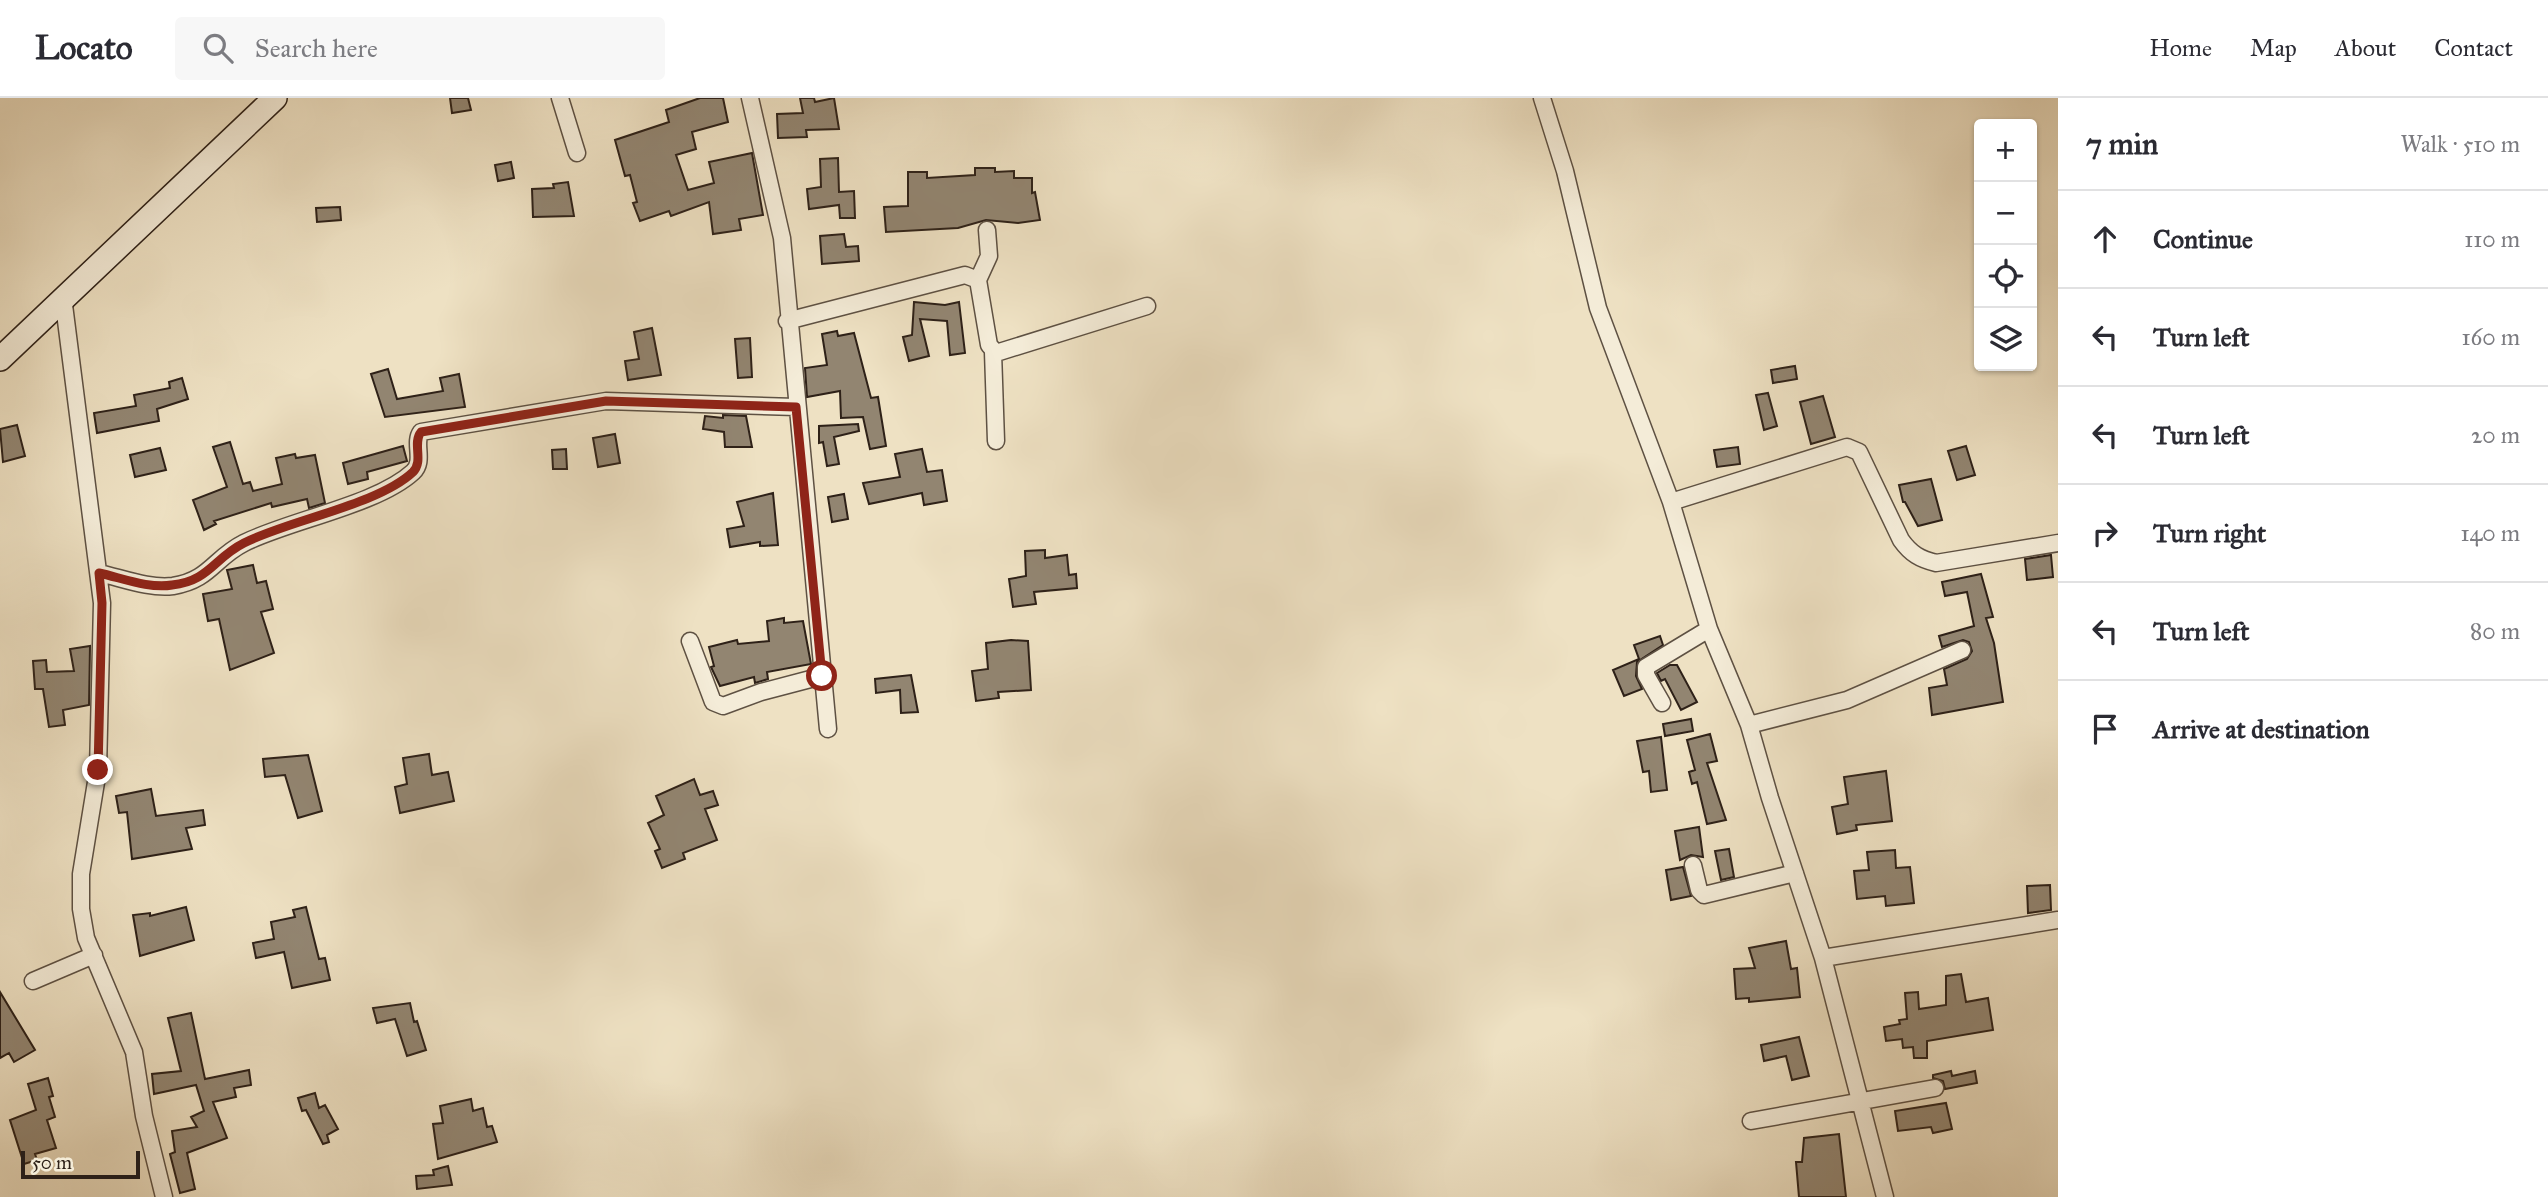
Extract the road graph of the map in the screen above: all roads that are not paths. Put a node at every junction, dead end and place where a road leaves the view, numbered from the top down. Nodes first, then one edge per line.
1 (275, 98) edge
2 (560, 98) edge
3 (750, 98) edge
4 (1542, 98) edge
5 (577, 153) dead end
6 (987, 230) dead end
7 (978, 280) junction
8 (63, 297) junction
9 (1147, 306) dead end
10 (787, 321) junction
11 (993, 352) junction
12 (0, 359) edge
13 (796, 407) junction
14 (996, 441) dead end
15 (1671, 502) junction
16 (2058, 543) edge
17 (99, 573) junction
18 (1709, 629) junction
19 (690, 642) dead end
20 (1962, 650) dead end
21 (822, 676) junction
22 (1661, 703) dead end
23 (1749, 725) junction
24 (828, 729) dead end
25 (1693, 865) dead end
26 (1795, 873) junction
27 (2058, 920) edge
28 (94, 955) junction
29 (1823, 958) junction
30 (33, 981) dead end
31 (1935, 1088) dead end
32 (1858, 1102) junction
33 (1751, 1121) dead end
34 (164, 1197) edge
35 (1885, 1197) edge

1 - 8 main road
2 - 5 street
3 - 10 street
4 - 15 street
6 - 7 street
7 - 10 street
7 - 11 street
8 - 12 main road
8 - 17 street
9 - 11 street
10 - 13 street
11 - 14 street
13 - 17 street
13 - 21 street
15 - 16 street
15 - 18 street
17 - 28 street
18 - 22 street
18 - 23 street
19 - 21 street
20 - 23 street
21 - 24 street
23 - 26 street
25 - 26 street
26 - 29 street
27 - 29 street
28 - 30 street
28 - 34 street
29 - 32 street
31 - 32 street
32 - 33 street
32 - 35 street

